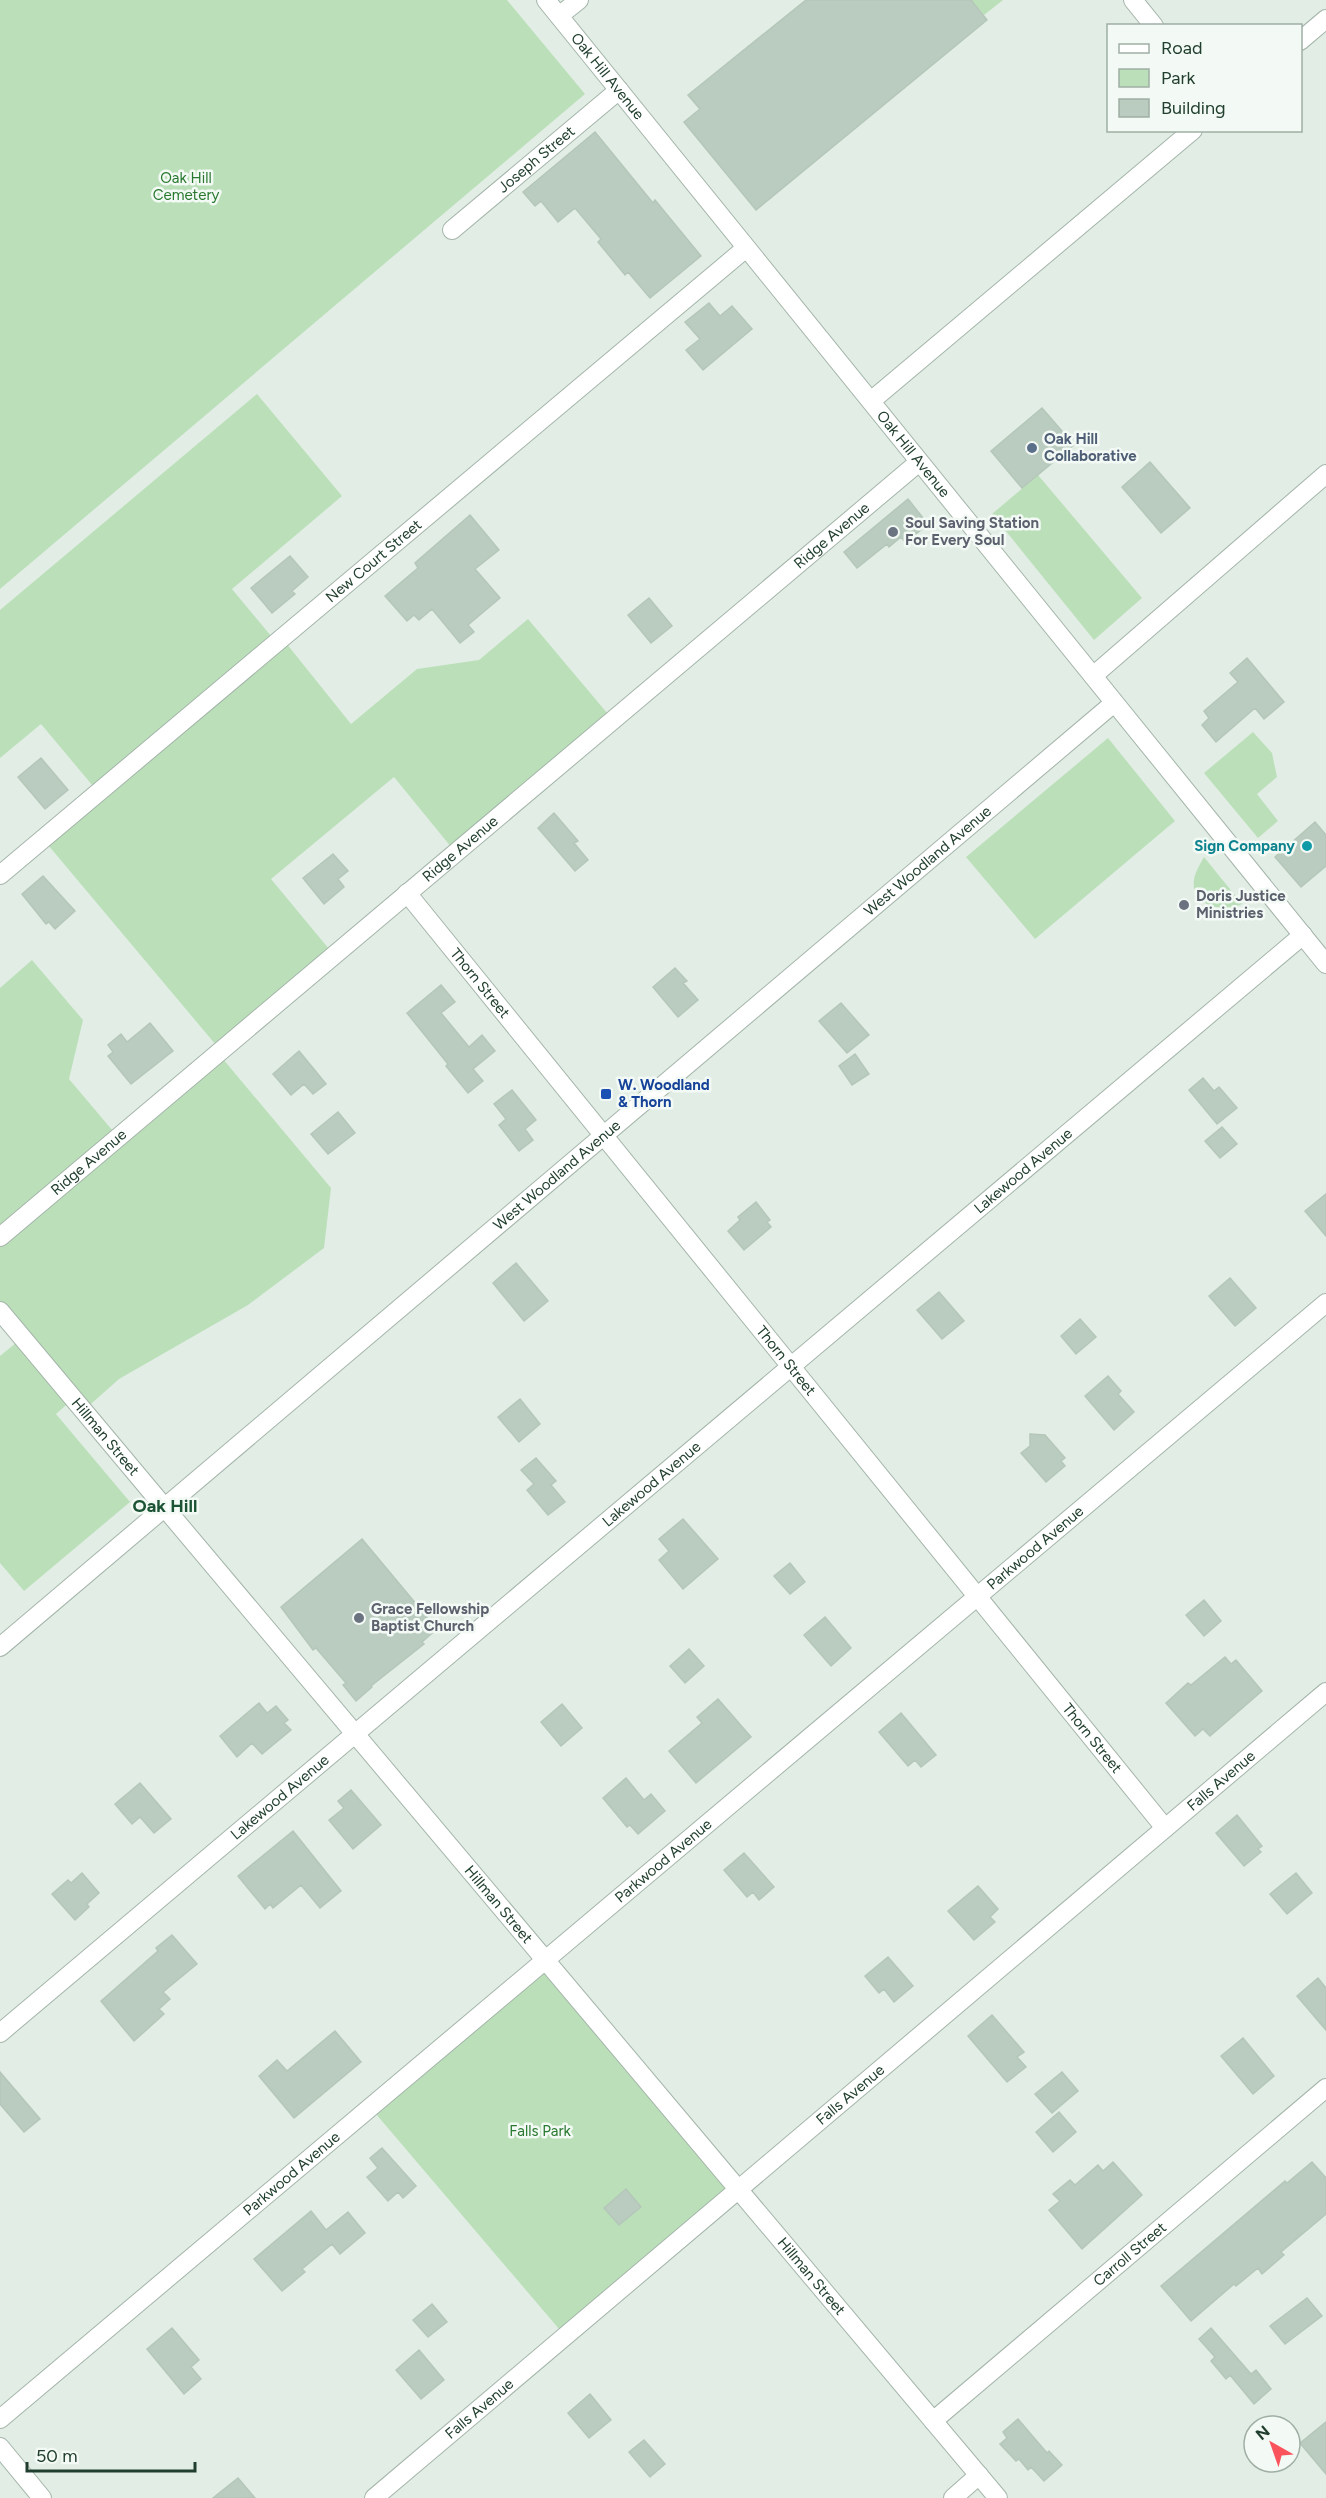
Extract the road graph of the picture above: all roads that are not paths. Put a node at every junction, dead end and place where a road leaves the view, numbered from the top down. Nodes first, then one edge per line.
1 (546, 0) edge
2 (579, 0) edge
3 (1133, 0) edge
4 (559, 16) junction
5 (1326, 19) edge
6 (1152, 24) edge
7 (1302, 39) edge
8 (619, 90) junction
9 (1191, 132) edge
10 (452, 230) dead end
11 (746, 248) junction
12 (871, 401) junction
13 (919, 462) junction
14 (1326, 474) edge
15 (1093, 676) junction
16 (1114, 703) junction
17 (0, 875) edge
18 (407, 893) junction
19 (1303, 935) junction
20 (1326, 964) edge
21 (605, 1137) junction
22 (0, 1237) edge
23 (1326, 1303) edge
24 (0, 1311) edge
25 (791, 1367) junction
26 (165, 1508) junction
27 (977, 1597) junction
28 (0, 1647) edge
29 (1326, 1692) edge
30 (356, 1735) junction
31 (1165, 1828) junction
32 (545, 1960) junction
33 (0, 2033) edge
34 (1326, 2088) edge
35 (738, 2189) junction
36 (0, 2419) edge
37 (933, 2421) junction
38 (0, 2447) edge
39 (979, 2475) junction
40 (42, 2498) edge
41 (374, 2498) edge
42 (953, 2498) edge
43 (998, 2498) edge

1 - 4 street, Oak Hill Avenue
2 - 4 street
3 - 6 street
4 - 8 street, Oak Hill Avenue
5 - 7 street
8 - 10 street, Joseph Street
8 - 11 street, Oak Hill Avenue
9 - 12 street
11 - 12 street, Oak Hill Avenue
11 - 17 street, New Court Street
12 - 13 street, Oak Hill Avenue
13 - 15 street, Oak Hill Avenue
13 - 18 street, Ridge Avenue
14 - 15 street
15 - 16 street, Oak Hill Avenue
16 - 19 street, Oak Hill Avenue
16 - 21 street, West Woodland Avenue
18 - 21 street, Thorn Street
18 - 22 street, Ridge Avenue
19 - 20 street, Oak Hill Avenue
19 - 25 street, Lakewood Avenue
21 - 25 street, Thorn Street
21 - 26 street, West Woodland Avenue
23 - 27 street, Parkwood Avenue
24 - 26 street, Hillman Street
25 - 27 street, Thorn Street
25 - 30 street, Lakewood Avenue
26 - 28 street, West Woodland Avenue
26 - 30 street, Hillman Street
27 - 31 street, Thorn Street
27 - 32 street, Parkwood Avenue
29 - 31 street, Falls Avenue
30 - 32 street, Hillman Street
30 - 33 street, Lakewood Avenue
31 - 35 street, Falls Avenue
32 - 35 street, Hillman Street
32 - 36 street, Parkwood Avenue
34 - 37 street, Carroll Street
35 - 37 street, Hillman Street
35 - 41 street, Falls Avenue
37 - 39 street, Hillman Street
38 - 40 street
39 - 42 street
39 - 43 street, Hillman Street

